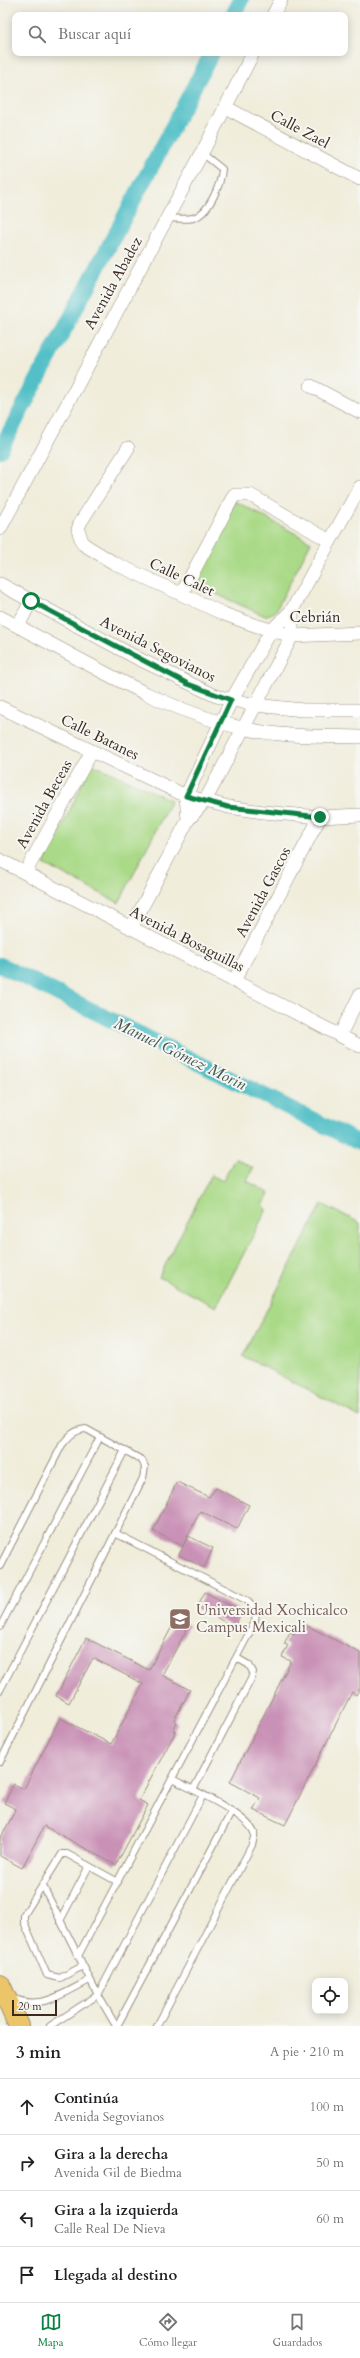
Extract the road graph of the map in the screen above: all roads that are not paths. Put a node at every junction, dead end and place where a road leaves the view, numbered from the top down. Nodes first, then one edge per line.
1 (281, 0) edge
2 (275, 12) edge
3 (251, 56) edge
4 (224, 107) junction
5 (202, 153) junction
6 (360, 179) edge
7 (167, 218) junction
8 (311, 386) dead end
9 (360, 412) edge
10 (128, 448) dead end
11 (360, 487) edge
12 (0, 528) edge
13 (330, 540) junction
14 (0, 584) edge
15 (182, 593) junction
16 (31, 601) junction
17 (292, 610) junction
18 (0, 617) edge
19 (18, 626) junction
20 (271, 631) junction
21 (360, 633) edge
22 (292, 636) junction
23 (231, 700) junction
24 (255, 705) junction
25 (0, 707) edge
26 (360, 710) edge
27 (220, 723) junction
28 (244, 729) junction
29 (360, 737) edge
30 (92, 751) junction
31 (186, 796) junction
32 (205, 801) junction
33 (360, 815) edge
34 (320, 817) junction
35 (188, 820) junction
36 (0, 860) edge
37 (25, 873) junction
38 (132, 928) junction
39 (234, 981) junction
40 (360, 994) edge
41 (340, 1035) junction
42 (360, 1046) edge
43 (100, 1437) junction
44 (125, 1450) junction
45 (115, 1533) junction
46 (0, 1566) edge
47 (0, 1627) edge
48 (237, 1658) junction
49 (0, 1690) edge
50 (0, 1762) edge
51 (172, 1779) junction
52 (193, 1790) junction
53 (203, 1795) junction
54 (232, 1811) junction
55 (89, 1866) junction
56 (118, 1882) junction
57 (43, 1886) junction
58 (60, 1921) junction
59 (78, 1956) junction
60 (83, 1966) junction
61 (90, 1980) junction
62 (2, 1990) edge
63 (98, 1996) junction
64 (19, 2026) edge
65 (50, 2026) edge
66 (117, 2026) edge
67 (157, 2026) edge

1 - 2 street
3 - 4 street, Avenida Abadez
4 - 5 street, Avenida Abadez
4 - 6 street, Calle Zael
5 - 7 street, Avenida Abadez
5 - 7 lane
7 - 12 street, Avenida Abadez
8 - 9 street
10 - 15 street, Calle Calet
11 - 13 street
13 - 15 street
13 - 17 street
14 - 16 street, Avenida Segovianos
15 - 20 street, Calle Calet
16 - 19 street
16 - 23 street, Avenida Segovianos
17 - 20 street
17 - 22 street
18 - 19 street
19 - 27 street
20 - 22 street, Cebrián
20 - 23 street
21 - 22 street, Cebrián
22 - 24 street
23 - 24 street, Avenida Segovianos
23 - 27 street
24 - 26 street, Avenida Segovianos
24 - 28 street
25 - 30 street, Calle Batanes
27 - 28 street
27 - 31 street
28 - 29 street
28 - 32 street
30 - 31 street, Calle Batanes
30 - 37 street, Avenida Beceas
31 - 32 street, Calle Batanes
31 - 35 street
32 - 34 street, Calle Batanes
32 - 35 street
33 - 34 street, Calle Batanes
34 - 39 street, Avenida Gascos
35 - 38 street
36 - 37 street, Avenida Bosaguillas
37 - 38 street, Avenida Bosaguillas
38 - 39 street, Avenida Bosaguillas
39 - 41 street, Avenida Bosaguillas
40 - 41 street
41 - 42 street, Avenida Bosaguillas
43 - 44 lane
43 - 46 lane
43 - 47 lane
44 - 45 lane
44 - 49 lane
45 - 48 lane
45 - 50 lane
48 - 51 lane
48 - 52 lane
51 - 52 lane
51 - 56 lane
52 - 53 lane
53 - 54 lane
53 - 63 lane
54 - 66 lane
54 - 67 lane
55 - 56 lane
55 - 57 lane
55 - 58 lane
56 - 59 lane
57 - 58 lane
57 - 60 lane
58 - 59 lane
59 - 60 lane
60 - 61 lane
61 - 62 lane
61 - 63 lane
62 - 64 main road
63 - 65 lane
63 - 66 lane

